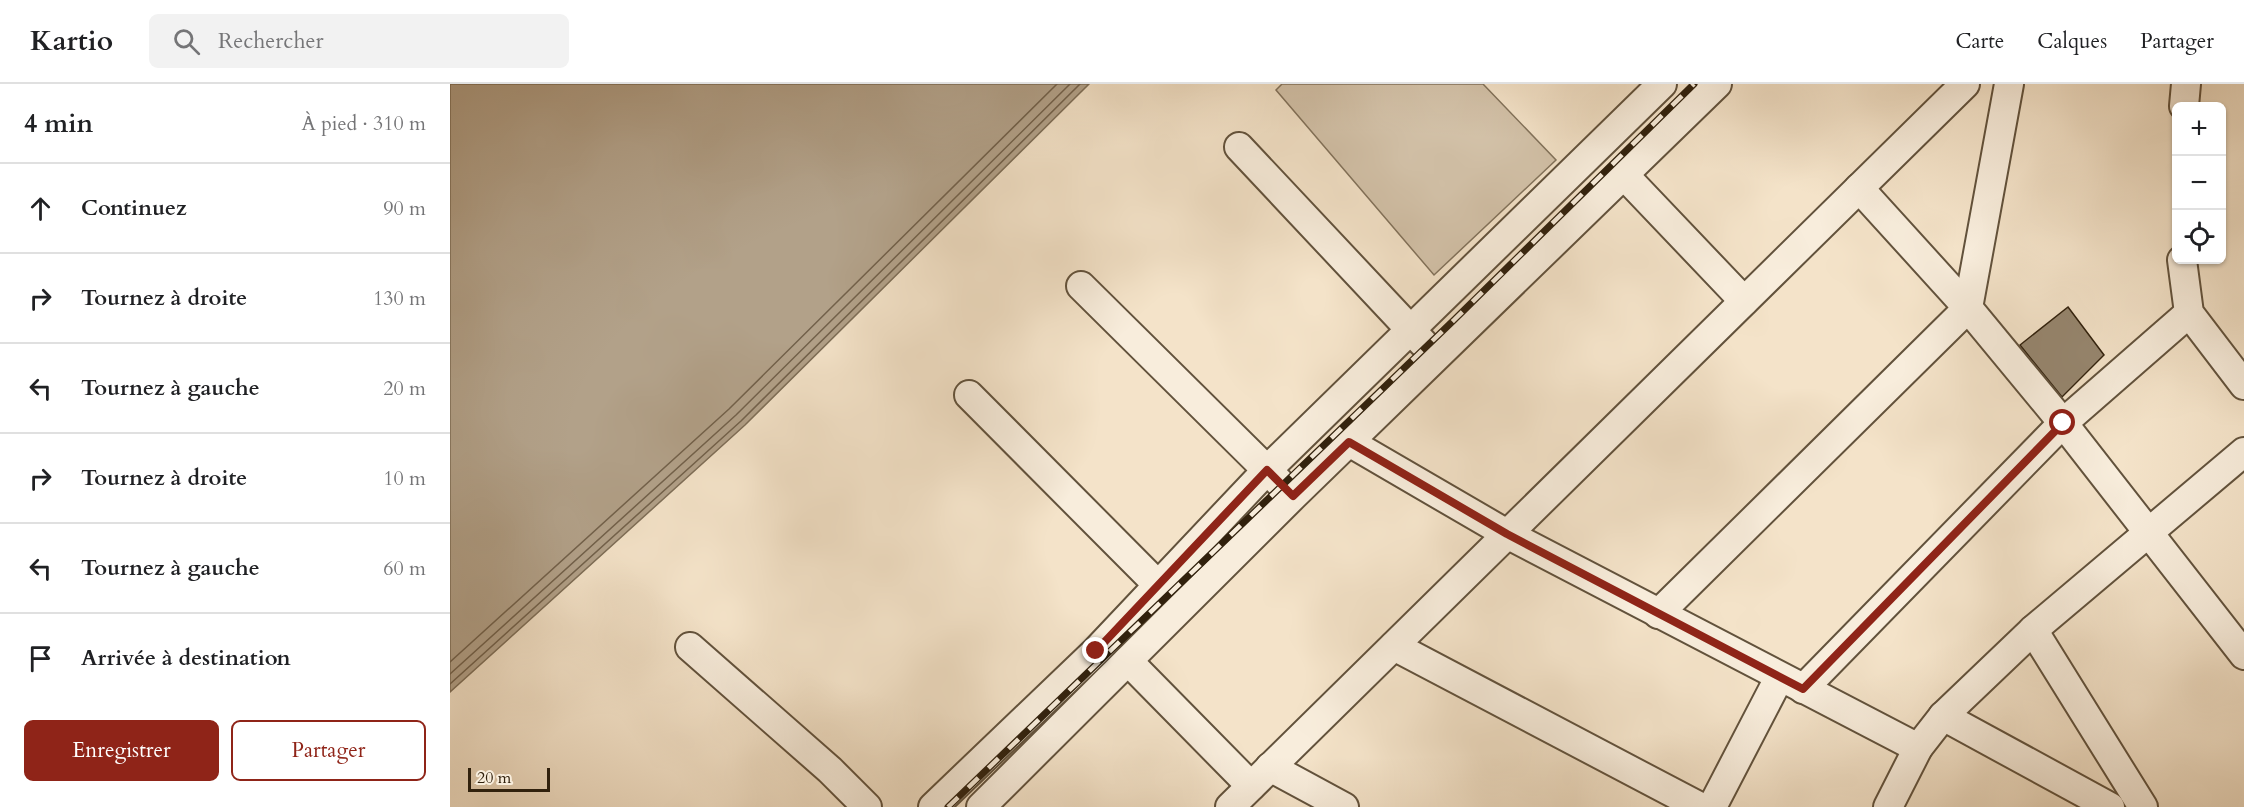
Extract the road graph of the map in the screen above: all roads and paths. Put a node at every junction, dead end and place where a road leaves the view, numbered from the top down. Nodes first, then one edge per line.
1 (1662, 84) edge
2 (1718, 84) edge
3 (1965, 84) edge
4 (2008, 84) edge
5 (2186, 84) edge
6 (2184, 102) edge
7 (1239, 147) dead end
8 (1624, 175) junction
9 (1859, 188) junction
10 (2183, 264) edge
11 (1081, 286) dead end
12 (1744, 302) junction
13 (1968, 308) junction
14 (2189, 313) junction
15 (1410, 330) junction
16 (1436, 358) junction
17 (2242, 379) edge
18 (969, 395) dead end
19 (2063, 423) junction
20 (1349, 442) junction
21 (2244, 452) edge
22 (1267, 470) junction
23 (1293, 496) junction
24 (2148, 532) junction
25 (1507, 534) junction
26 (1158, 585) junction
27 (1658, 614) junction
28 (2033, 630) junction
29 (1394, 646) junction
30 (690, 647) dead end
31 (2244, 655) edge
32 (1128, 661) junction
33 (1791, 684) junction
34 (1943, 716) junction
35 (1918, 748) junction
36 (1261, 777) junction
37 (867, 807) edge
38 (933, 807) edge
39 (981, 807) edge
40 (1230, 807) edge
41 (1344, 807) edge
42 (1700, 807) edge
43 (1712, 807) edge
44 (1888, 807) edge
45 (2110, 807) edge
46 (2143, 807) edge

1 - 15 street
2 - 8 street
3 - 9 street
4 - 13 street
5 - 6 street
7 - 15 street
8 - 12 street
8 - 16 street
9 - 12 street
9 - 13 street
10 - 14 street
11 - 22 street
12 - 25 street
13 - 19 street
13 - 27 street
14 - 17 street
14 - 19 street
15 - 16 street
15 - 22 street
16 - 20 street
18 - 26 street
19 - 24 street
19 - 33 street
20 - 23 street
20 - 25 street
21 - 24 street
22 - 23 street
22 - 26 street
23 - 32 street
24 - 28 street
24 - 31 street
25 - 27 street
25 - 29 street
26 - 38 street
27 - 33 street
28 - 34 street
28 - 46 street
29 - 36 street
29 - 42 street
30 - 37 street
32 - 36 street
32 - 39 street
33 - 35 street
33 - 43 street
34 - 35 street
34 - 45 street
35 - 44 street
36 - 40 street
36 - 41 street

